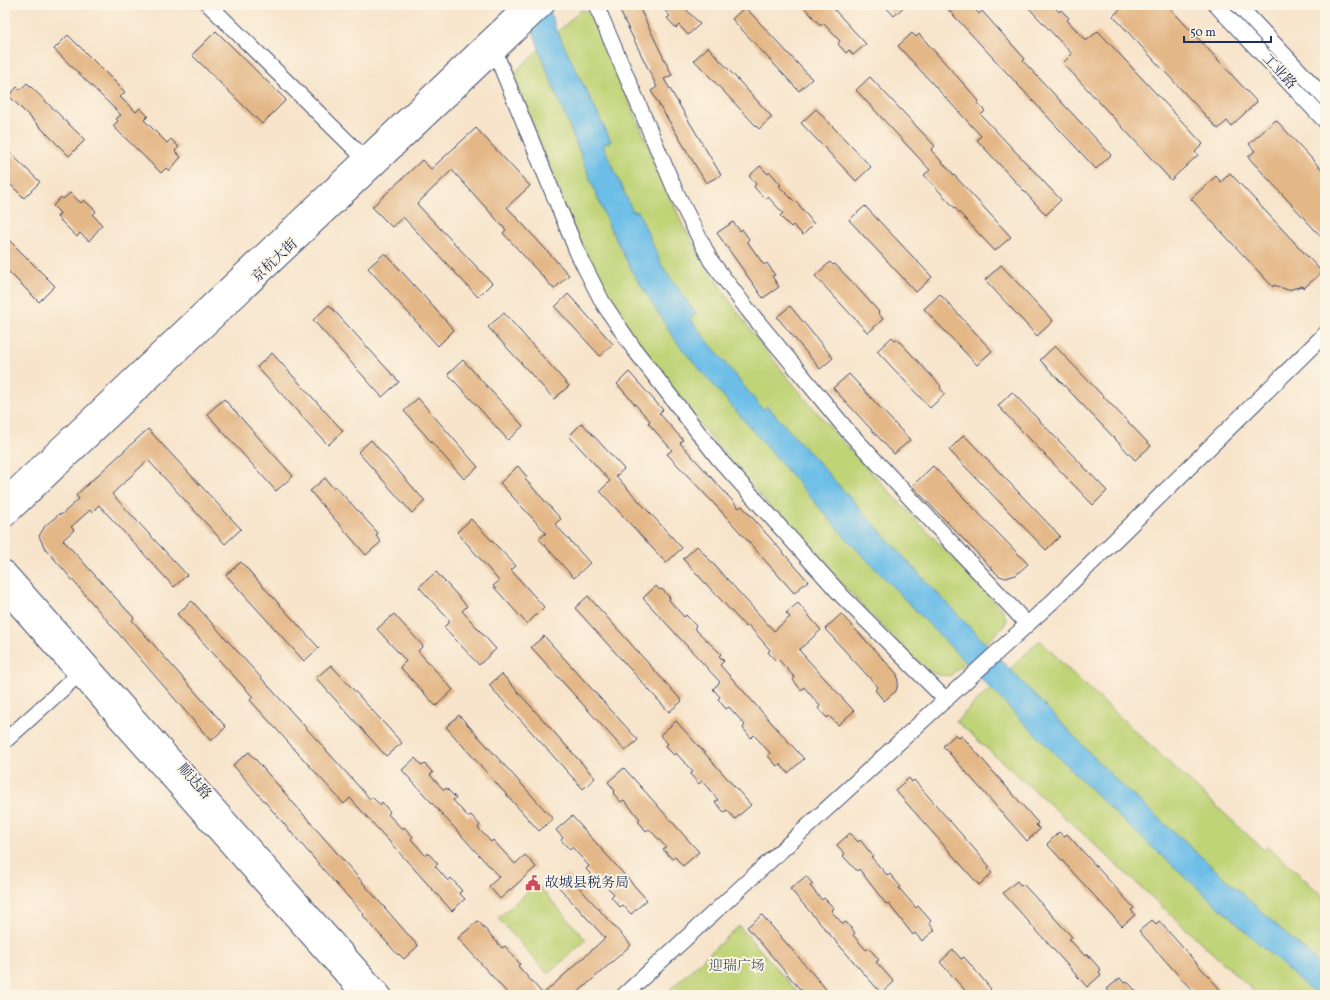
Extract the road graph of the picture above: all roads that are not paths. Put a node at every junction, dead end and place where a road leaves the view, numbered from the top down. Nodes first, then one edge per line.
1 (209, 5) edge
2 (525, 5) edge
3 (545, 5) edge
4 (596, 5) edge
5 (1216, 5) edge
6 (1238, 5) edge
7 (495, 52) junction
8 (1325, 98) edge
9 (1325, 121) edge
10 (364, 158) junction
11 (1325, 334) edge
12 (5, 498) edge
13 (5, 518) edge
14 (5, 570) edge
15 (5, 592) edge
16 (1027, 624) junction
17 (78, 675) junction
18 (946, 700) junction
19 (5, 741) edge
20 (362, 995) edge
21 (382, 995) edge
22 (624, 995) edge

1 - 10 street
2 - 10 main road, 京杭大街
3 - 7 main road, 京杭大街
4 - 16 street
5 - 9 street, 工业路
6 - 8 street, 工业路
7 - 13 main road, 京杭大街
7 - 18 street
10 - 12 main road, 京杭大街
11 - 16 street
14 - 21 main road, 顺达路
15 - 17 main road, 顺达路
16 - 18 street
17 - 19 street
17 - 20 main road, 顺达路
18 - 22 street

